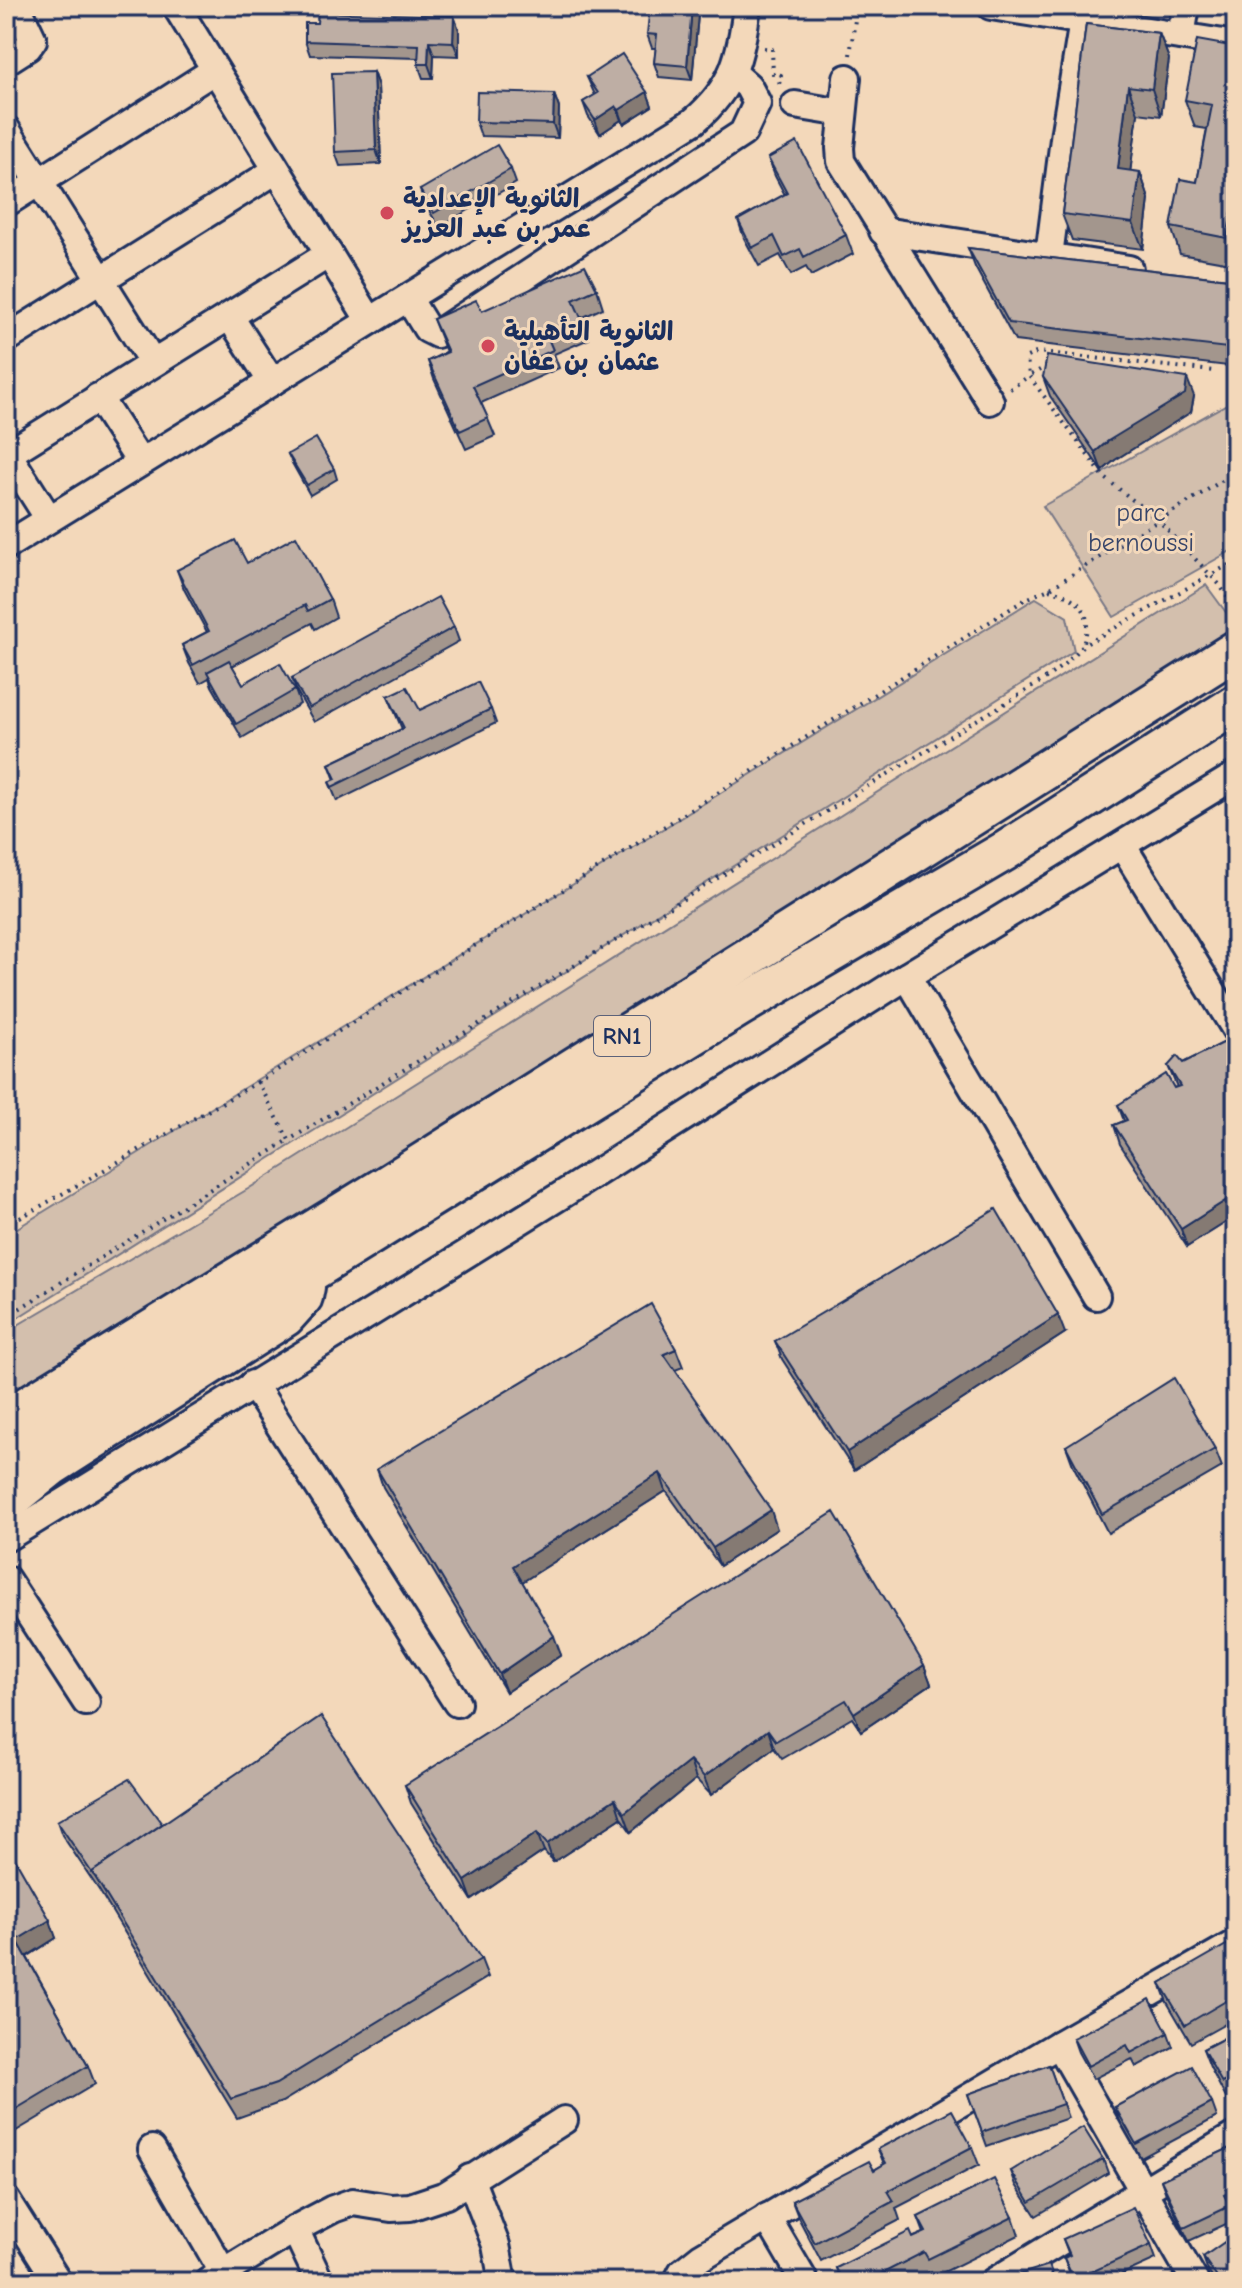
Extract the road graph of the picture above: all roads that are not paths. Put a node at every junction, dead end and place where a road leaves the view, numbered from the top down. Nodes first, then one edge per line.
1 (17, 6) edge
2 (176, 6) edge
3 (747, 6) edge
4 (991, 6) edge
5 (1186, 6) edge
6 (1083, 21) junction
7 (1181, 36) junction
8 (1236, 45) edge
9 (6, 61) edge
10 (215, 70) junction
11 (733, 73) junction
12 (847, 78) road end
13 (795, 105) road end
14 (843, 113) junction
15 (6, 129) edge
16 (275, 171) junction
17 (40, 182) junction
18 (6, 203) edge
19 (883, 231) junction
20 (329, 254) junction
21 (1049, 256) junction
22 (1158, 273) edge
23 (102, 281) junction
24 (408, 298) junction
25 (230, 317) junction
26 (370, 321) junction
27 (6, 339) edge
28 (153, 363) junction
29 (272, 382) junction
30 (98, 397) junction
31 (990, 401) road end
32 (7, 453) edge
33 (140, 462) junction
34 (49, 519) junction
35 (6, 546) edge
36 (1236, 650) edge
37 (1236, 704) edge
38 (1236, 735) edge
39 (1236, 775) edge
40 (1122, 845) junction
41 (1005, 851) junction
42 (907, 976) junction
43 (1236, 1030) edge
44 (306, 1274) junction
45 (1096, 1296) dead end
46 (253, 1384) junction
47 (6, 1419) edge
48 (6, 1461) edge
49 (6, 1503) edge
50 (6, 1538) edge
51 (6, 1579) edge
52 (86, 1702) dead end
53 (457, 1703) dead end
54 (1236, 1943) edge
55 (1059, 2044) junction
56 (564, 2120) dead end
57 (1236, 2135) edge
58 (152, 2149) dead end
59 (470, 2178) junction
60 (1144, 2192) junction
61 (6, 2200) edge
62 (767, 2217) junction
63 (295, 2229) junction
64 (216, 2277) edge
65 (58, 2282) edge
66 (320, 2282) edge
67 (503, 2282) edge
68 (677, 2282) edge
69 (805, 2282) edge
70 (993, 2282) edge
71 (1195, 2282) edge

1 - 9 street
2 - 10 street
3 - 11 street
4 - 6 street
5 - 7 street
6 - 7 street
6 - 21 street
7 - 8 street
10 - 16 street
10 - 17 street
11 - 24 street
11 - 24 street
12 - 14 street
13 - 14 street
14 - 19 street
15 - 17 street
16 - 20 street
16 - 23 street
17 - 18 street
17 - 23 street
19 - 21 street
19 - 31 street
20 - 25 street
20 - 26 street
21 - 22 street
23 - 27 street
23 - 28 street
24 - 26 street
25 - 28 street
25 - 29 street
26 - 29 street
28 - 30 street
29 - 33 street
30 - 32 street
30 - 33 street
32 - 34 street
33 - 34 street
34 - 35 street
36 - 47 highway, RN1
37 - 41 highway, RN1
38 - 41 highway
39 - 40 street
40 - 42 street
40 - 43 street
41 - 44 highway, RN1
42 - 45 street
42 - 46 street
44 - 48 highway, RN1
44 - 49 highway
46 - 50 street
46 - 53 street
51 - 52 street
54 - 55 street
55 - 60 street
55 - 62 street
56 - 59 street
57 - 60 street
58 - 64 street
59 - 63 street
59 - 67 street
60 - 70 street
60 - 71 street
61 - 65 street
62 - 68 street
62 - 69 street
63 - 64 street
63 - 66 street

